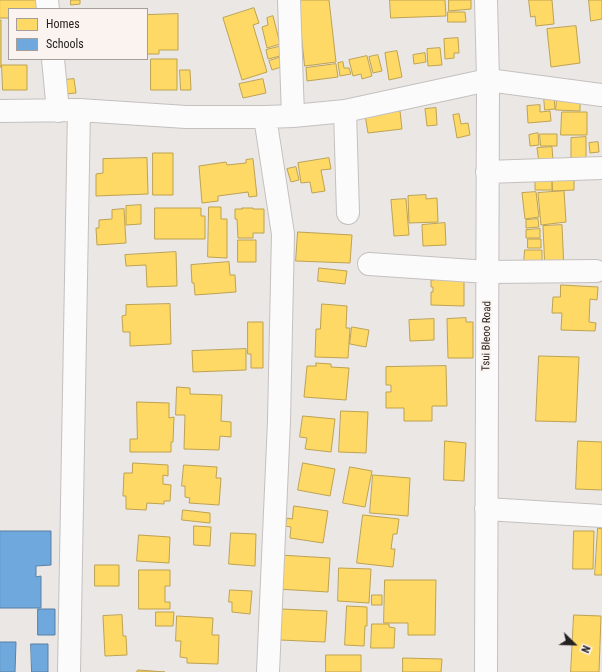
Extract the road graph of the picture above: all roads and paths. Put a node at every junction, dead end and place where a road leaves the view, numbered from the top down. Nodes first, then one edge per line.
1 (289, 0) edge
2 (486, 0) edge
3 (53, 60) edge
4 (488, 80) junction
5 (602, 95) edge
6 (69, 110) junction
7 (0, 111) edge
8 (345, 111) junction
9 (293, 116) junction
10 (265, 117) junction
11 (602, 168) edge
12 (487, 172) junction
13 (348, 213) dead end
14 (370, 264) dead end
15 (488, 272) junction
16 (596, 272) dead end
17 (486, 509) junction
18 (602, 516) edge
19 (68, 672) edge
20 (268, 672) edge
21 (486, 672) edge

1 - 9 street
2 - 4 street, Tsui Bleoo Road
3 - 6 street
4 - 5 street
4 - 8 street
4 - 12 street, Tsui Bleoo Road
6 - 7 street
6 - 10 street
6 - 19 street
8 - 9 street
8 - 13 street
9 - 10 street
10 - 20 street
11 - 12 street
12 - 15 street, Tsui Bleoo Road
14 - 15 street
15 - 16 street
15 - 17 street, Tsui Bleoo Road
17 - 18 street
17 - 21 street, Tsui Bleoo Road

